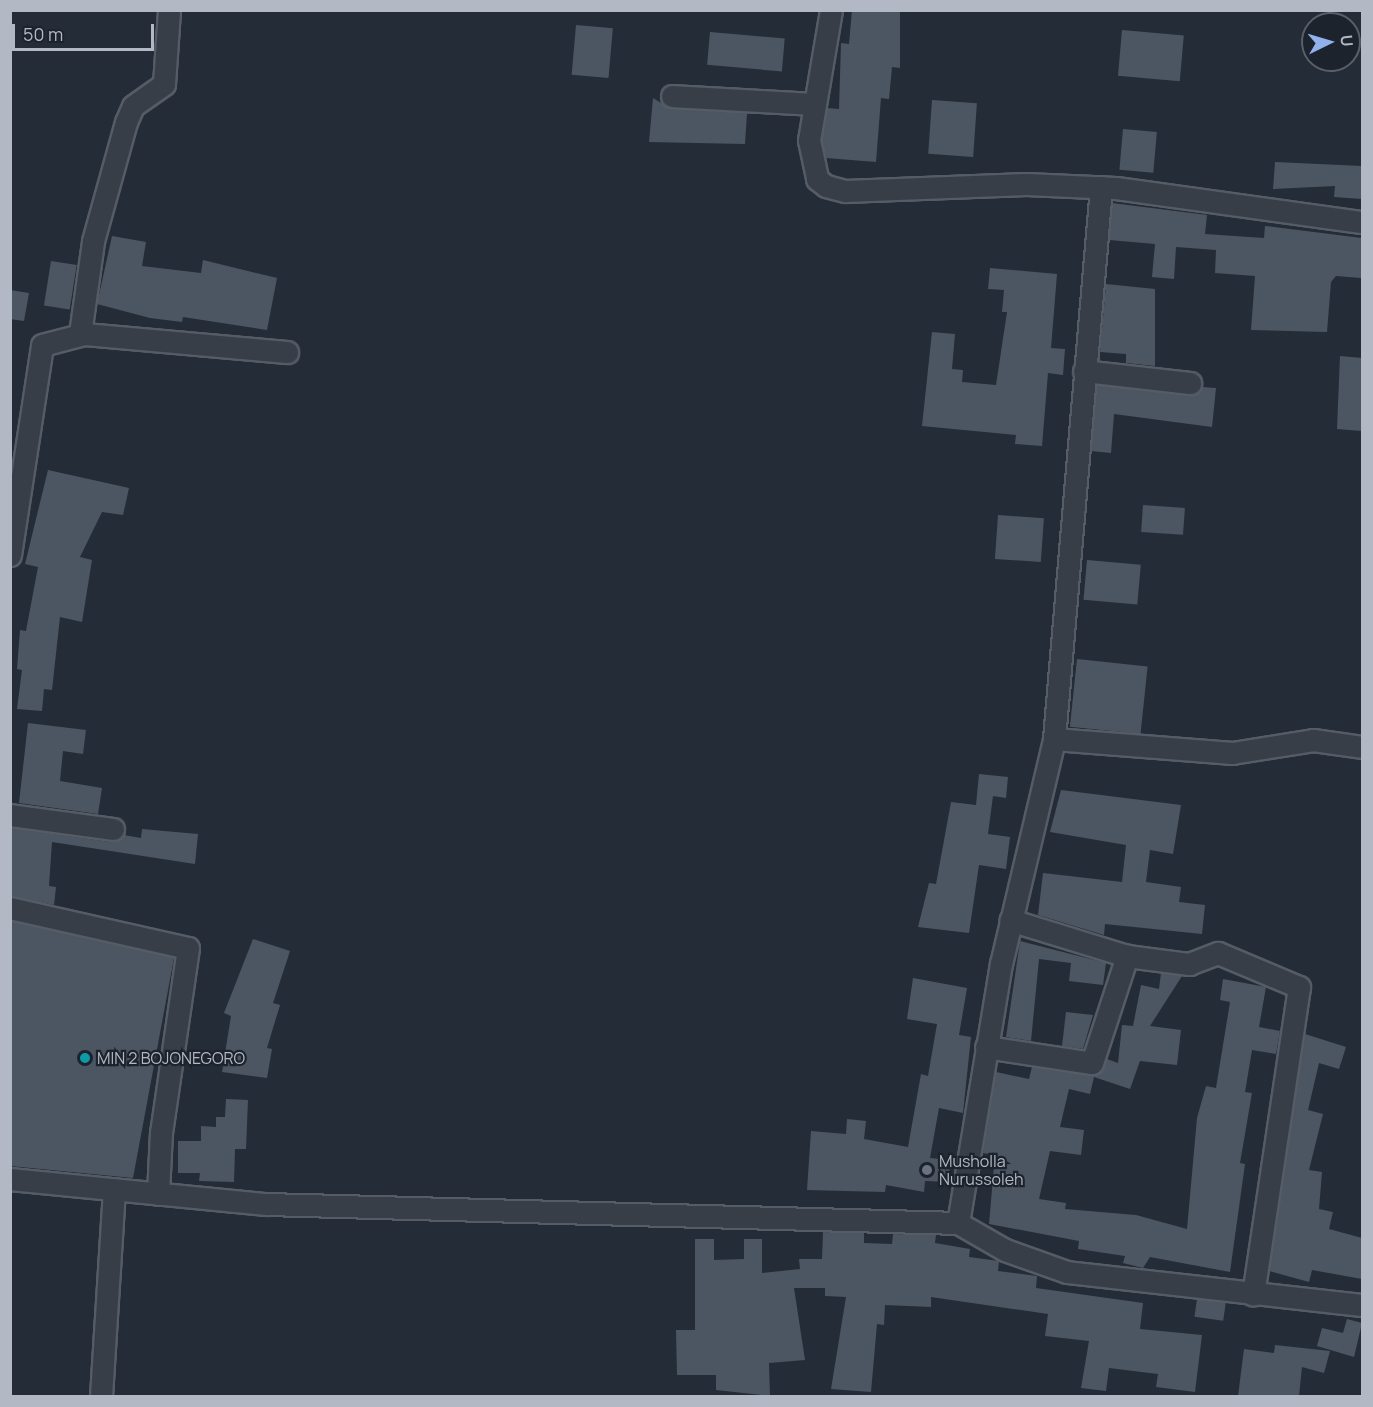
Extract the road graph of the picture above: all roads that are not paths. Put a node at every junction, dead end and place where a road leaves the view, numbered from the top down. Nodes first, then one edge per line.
1 (169, 10) edge
2 (831, 10) edge
3 (672, 96) dead end
4 (813, 104) junction
5 (1101, 187) junction
6 (1362, 222) edge
7 (80, 334) junction
8 (287, 352) dead end
9 (1084, 371) junction
10 (1190, 383) dead end
11 (10, 555) edge
12 (1054, 739) junction
13 (1362, 747) edge
14 (10, 815) edge
15 (112, 829) dead end
16 (10, 908) edge
17 (1010, 920) junction
18 (1127, 956) junction
19 (986, 1047) junction
20 (10, 1179) edge
21 (114, 1188) junction
22 (158, 1194) junction
23 (958, 1223) junction
24 (1253, 1295) junction
25 (1362, 1305) edge
26 (101, 1396) edge

1 - 7 street
2 - 4 street
3 - 4 street
4 - 5 street
5 - 6 street
5 - 9 street
7 - 8 street
7 - 11 street
9 - 10 street
9 - 12 street
12 - 13 street
12 - 17 street
14 - 15 street
16 - 22 street
17 - 18 street
17 - 19 street
18 - 19 street
18 - 24 street
19 - 23 street
20 - 21 street
21 - 22 street
21 - 26 street
22 - 23 street
23 - 24 street
24 - 25 street

